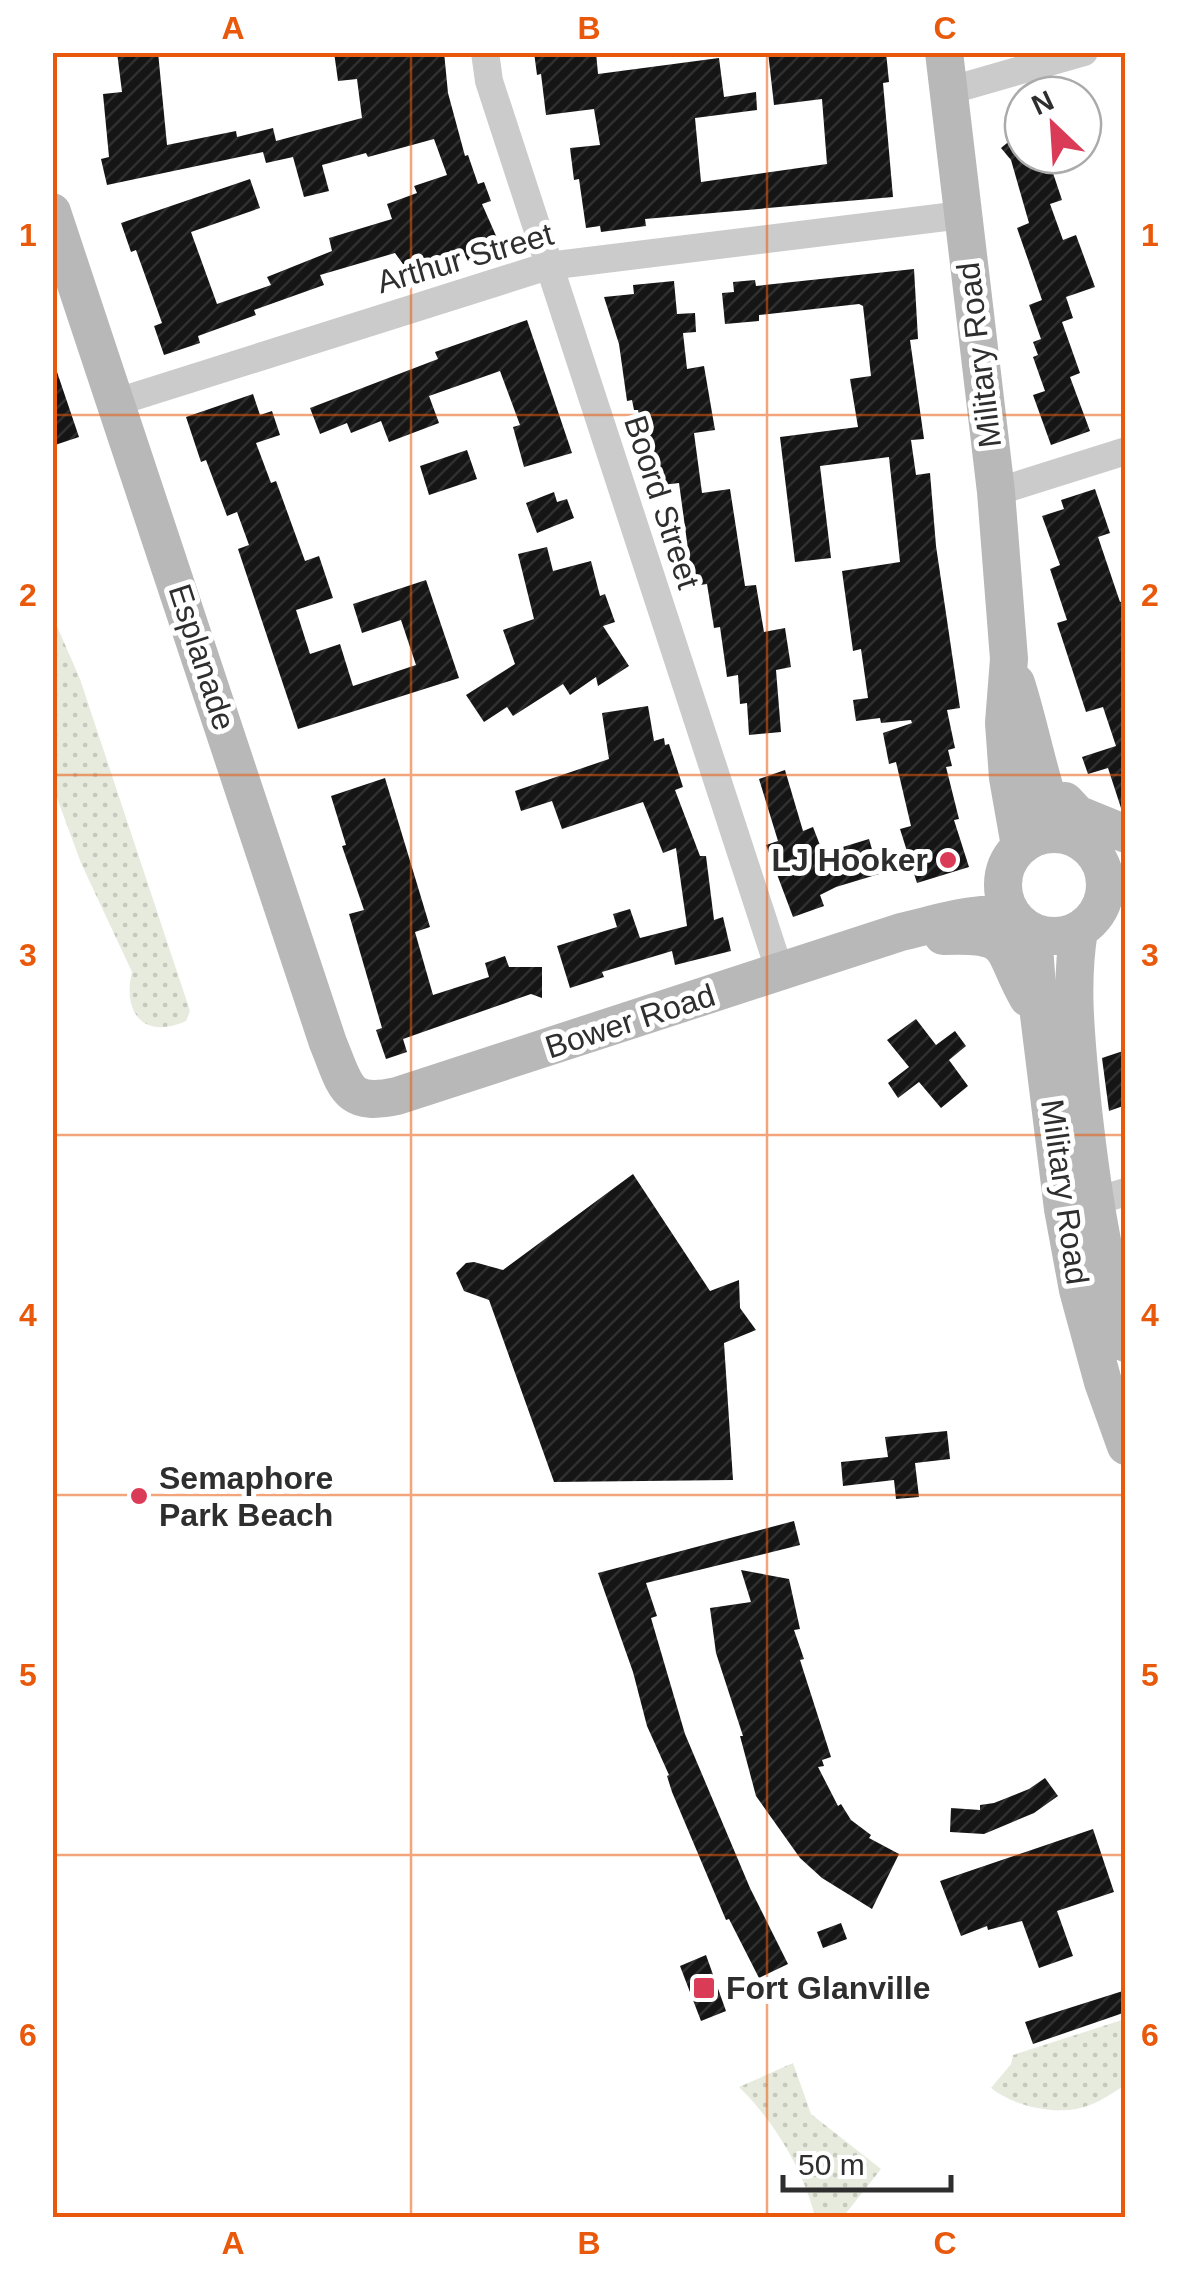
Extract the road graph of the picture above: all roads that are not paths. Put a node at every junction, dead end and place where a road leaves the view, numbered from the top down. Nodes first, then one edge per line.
1 (486, 52) edge
2 (944, 52) edge
3 (1084, 52) edge
4 (948, 91) junction
5 (52, 212) edge
6 (962, 215) junction
7 (548, 266) junction
8 (117, 402) junction
9 (1126, 451) edge
10 (996, 492) junction
11 (1008, 659) junction
12 (1034, 741) junction
13 (1061, 834) junction
14 (1116, 843) edge
15 (1012, 861) junction
16 (1115, 891) edge
17 (1023, 924) junction
18 (1079, 930) junction
19 (901, 932) junction
20 (780, 972) junction
21 (1039, 1015) junction
22 (358, 1098) joint
23 (1094, 1201) edge
24 (1126, 1343) edge
25 (1126, 1446) edge

1 - 7 street, Boord Street
2 - 4 main road, Military Road
3 - 4 street
4 - 6 main road, Military Road
5 - 8 main road, Esplanade
6 - 7 street, Arthur Street
6 - 10 main road, Military Road
7 - 8 street, Arthur Street
7 - 20 street, Boord Street
8 - 22 main road, Esplanade
9 - 10 street
10 - 11 main road, Military Road
11 - 12 main road, Military Road
11 - 15 main road, Military Road
12 - 13 main road, Military Road
12 - 14 main road
13 - 14 main road
13 - 15 main road, Bower Road
14 - 16 main road
15 - 17 main road, Military Road
15 - 19 main road, Bower Road
16 - 18 main road
17 - 18 main road, Bower Road
17 - 19 main road, Bower Road
17 - 21 main road, Military Road
18 - 23 main road, Military Road
19 - 20 main road, Bower Road
19 - 21 main road
20 - 22 main road, Bower Road
21 - 23 main road, Military Road
23 - 24 main road, Military Road
23 - 25 main road, Military Road

